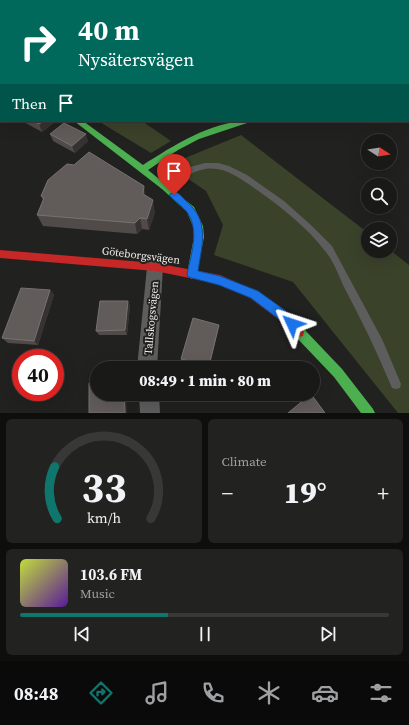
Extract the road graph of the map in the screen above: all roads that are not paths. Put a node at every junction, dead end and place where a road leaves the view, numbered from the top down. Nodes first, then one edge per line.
1 (79, 122) edge
2 (241, 122) edge
3 (142, 170) junction
4 (165, 187) junction
5 (0, 254) edge
6 (155, 267) junction
7 (192, 274) junction
8 (148, 361) edge
9 (396, 384) dead end
10 (149, 401) edge
11 (150, 413) edge
12 (369, 413) edge

1 - 3 street
2 - 3 street
3 - 4 street
4 - 7 street
4 - 9 lane
5 - 6 street, Göteborgsvägen
6 - 7 street, Göteborgsvägen
6 - 8 street, Tallskogsvägen
7 - 12 street, Göteborgsvägen
10 - 11 street

